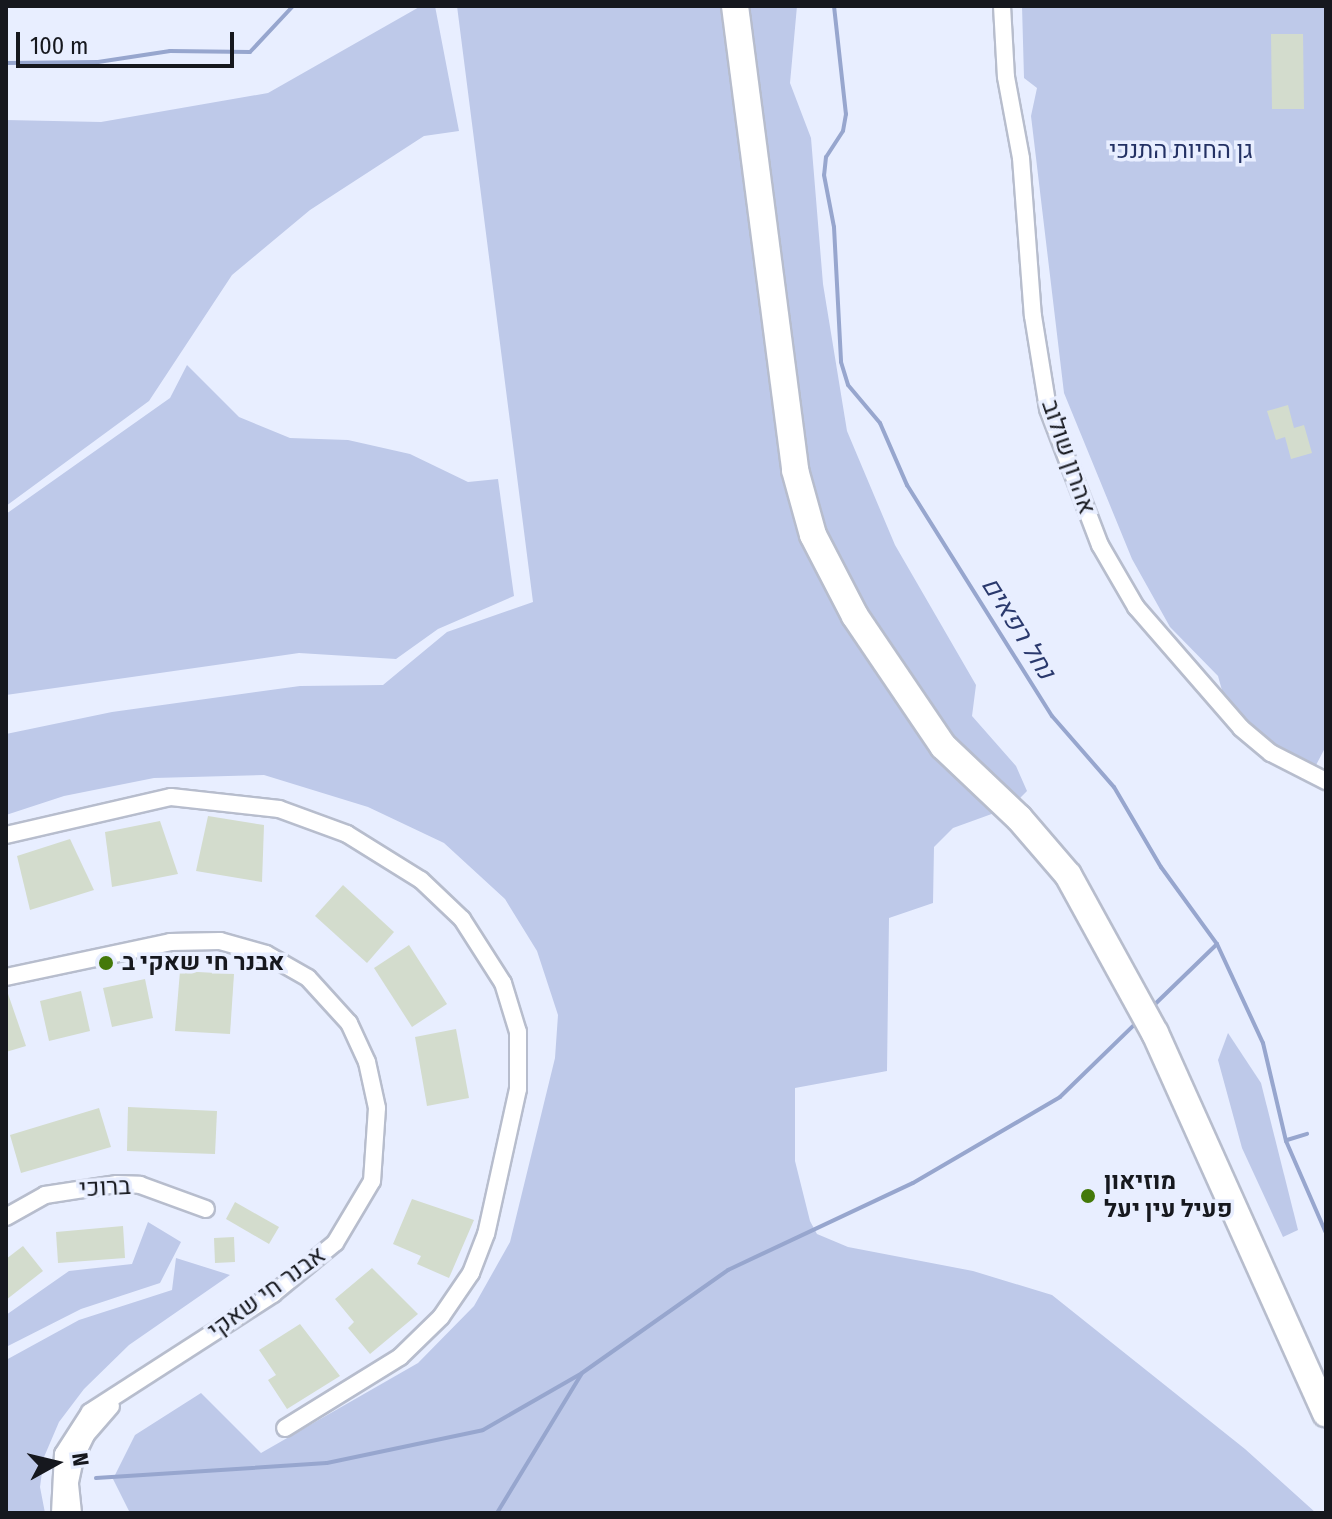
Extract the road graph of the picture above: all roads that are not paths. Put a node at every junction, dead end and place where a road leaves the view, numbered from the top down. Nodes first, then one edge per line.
1 (735, 6) edge
2 (1002, 6) edge
3 (1326, 781) edge
4 (6, 835) edge
5 (6, 977) edge
6 (206, 1209) dead end
7 (6, 1217) edge
8 (129, 1388) junction
9 (1326, 1413) edge
10 (285, 1428) dead end
11 (60, 1513) edge
12 (73, 1513) edge

1 - 9 main road
2 - 3 street, אהרון שולוב
4 - 10 street
5 - 8 street, אבנר חי שאקי
6 - 7 street, ברוכי
8 - 11 street, אבנר חי שאקי
8 - 12 street, אבנר חי שאקי

